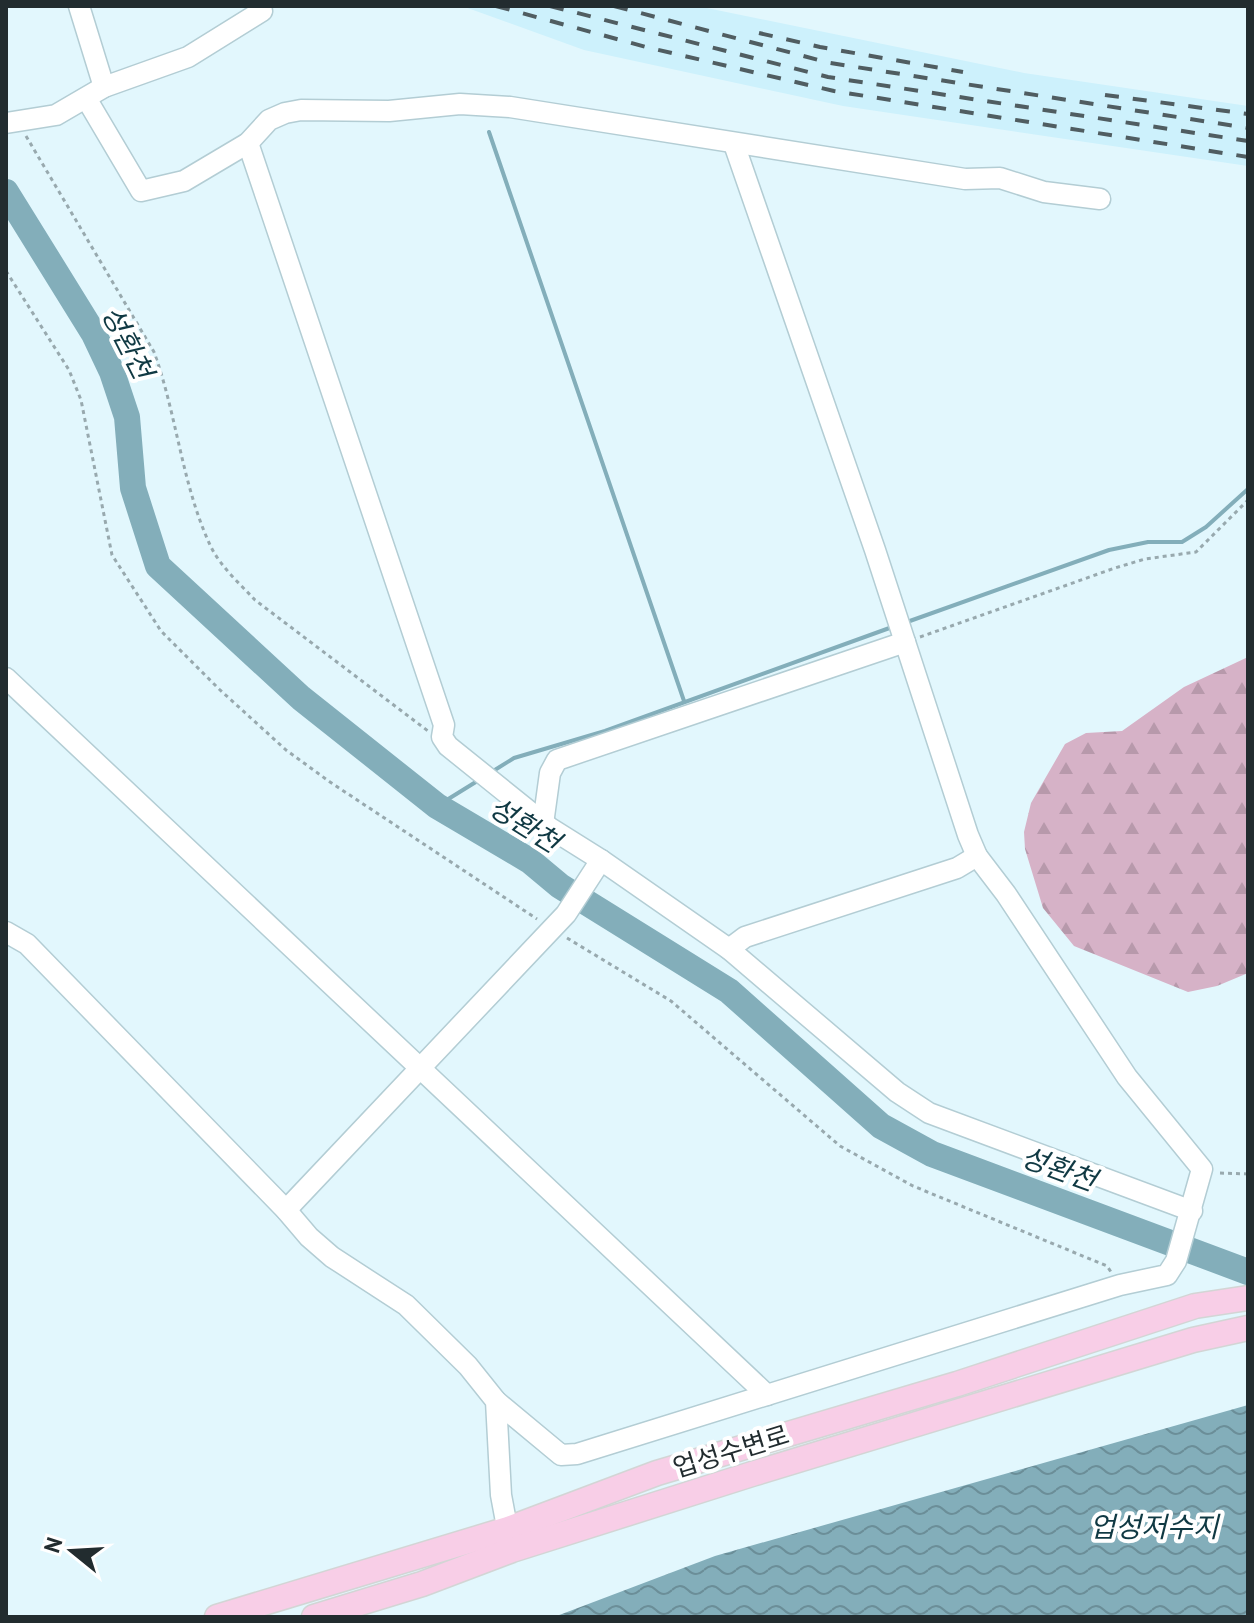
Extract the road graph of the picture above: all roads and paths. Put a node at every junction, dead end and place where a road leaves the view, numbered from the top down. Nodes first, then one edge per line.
1 (79, 6) edge
2 (262, 11) dead end
3 (104, 87) junction
4 (86, 98) junction
5 (12, 122) edge
6 (248, 143) junction
7 (734, 144) junction
8 (1100, 199) dead end
9 (6, 271) edge
10 (1248, 500) edge
11 (901, 630) junction
12 (6, 678) edge
13 (442, 737) junction
14 (543, 824) junction
15 (977, 856) junction
16 (601, 860) junction
17 (559, 921) junction
18 (6, 932) edge
19 (729, 949) junction
20 (422, 1068) junction
21 (1202, 1169) junction
22 (1248, 1174) edge
23 (286, 1210) junction
24 (1189, 1221) junction
25 (1120, 1285) junction
26 (1244, 1298) edge
27 (1248, 1328) edge
28 (767, 1395) junction
29 (496, 1401) junction
30 (510, 1540) junction
31 (217, 1617) edge
32 (314, 1617) edge

1 - 3 street
2 - 3 street
3 - 4 street
4 - 5 street
4 - 6 street
5 - 13 path
6 - 7 street
6 - 13 street
7 - 8 street
7 - 11 street
9 - 17 path
10 - 11 path
11 - 14 street
11 - 15 street
12 - 20 street
13 - 14 street
14 - 16 street
15 - 19 street
15 - 21 street
16 - 17 street
16 - 19 street
17 - 20 street
17 - 25 path
18 - 23 street
19 - 24 street
20 - 23 street
20 - 28 street
21 - 22 path
21 - 24 street
23 - 29 street
24 - 25 street
25 - 28 street
26 - 30 main road, 업성수변로
27 - 30 main road, 업성수변로
28 - 29 street
29 - 30 street
30 - 31 main road, 업성수변로
30 - 32 main road, 업성수변로

